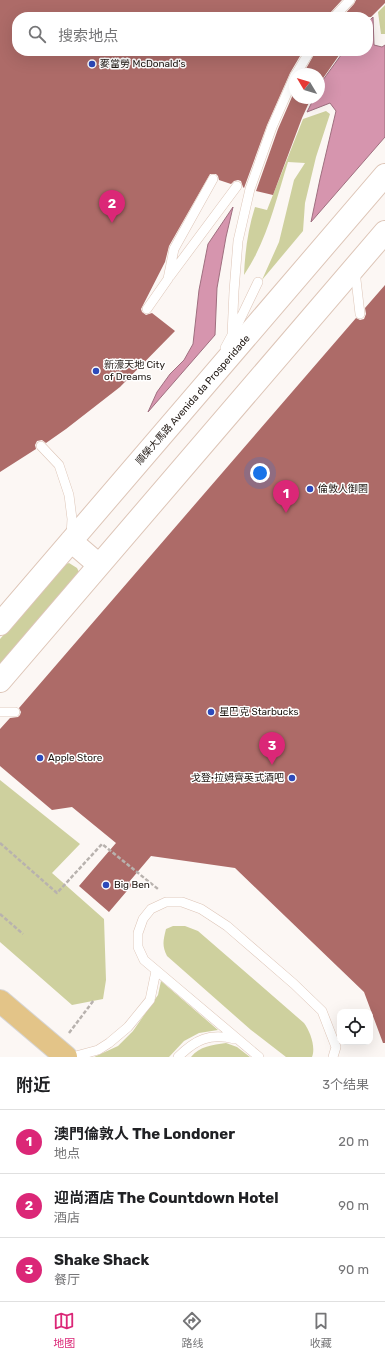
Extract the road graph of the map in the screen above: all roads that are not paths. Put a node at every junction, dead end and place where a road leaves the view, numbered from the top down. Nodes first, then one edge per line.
1 (350, 0) edge
2 (339, 12) edge
3 (307, 56) edge
4 (299, 68) edge
5 (289, 89) edge
6 (385, 175) edge
7 (213, 179) dead end
8 (238, 186) dead end
9 (385, 192) edge
10 (352, 214) junction
11 (385, 232) edge
12 (354, 268) junction
13 (168, 279) junction
14 (258, 282) dead end
15 (147, 309) dead end
16 (360, 314) dead end
17 (232, 335) junction
18 (205, 385) junction
19 (41, 446) dead end
20 (71, 541) junction
21 (99, 565) junction
22 (0, 624) edge
23 (0, 681) edge
24 (0, 712) edge
25 (15, 712) dead end
26 (156, 971) junction
27 (0, 1001) edge
28 (238, 1040) junction
29 (336, 1047) junction
30 (65, 1054) edge
31 (178, 1057) edge
32 (259, 1057) edge
33 (333, 1057) edge
34 (339, 1057) edge

1 - 2 lane
3 - 4 lane
5 - 17 lane
6 - 10 street, 順榮大馬路 Avenida da Prosperidade
7 - 13 lane
8 - 13 lane
9 - 10 street
10 - 18 street, 順榮大馬路 Avenida da Prosperidade
11 - 12 street
12 - 16 lane
12 - 21 street
13 - 15 lane
14 - 17 lane
17 - 18 lane
18 - 20 street, 順榮大馬路 Avenida da Prosperidade
19 - 20 lane
20 - 21 street
20 - 22 street, 順榮大馬路 Avenida da Prosperidade
21 - 23 street
24 - 25 lane
26 - 28 lane
26 - 29 lane
26 - 30 lane
27 - 30 main road
28 - 31 lane
28 - 32 lane
29 - 33 lane
29 - 34 lane

